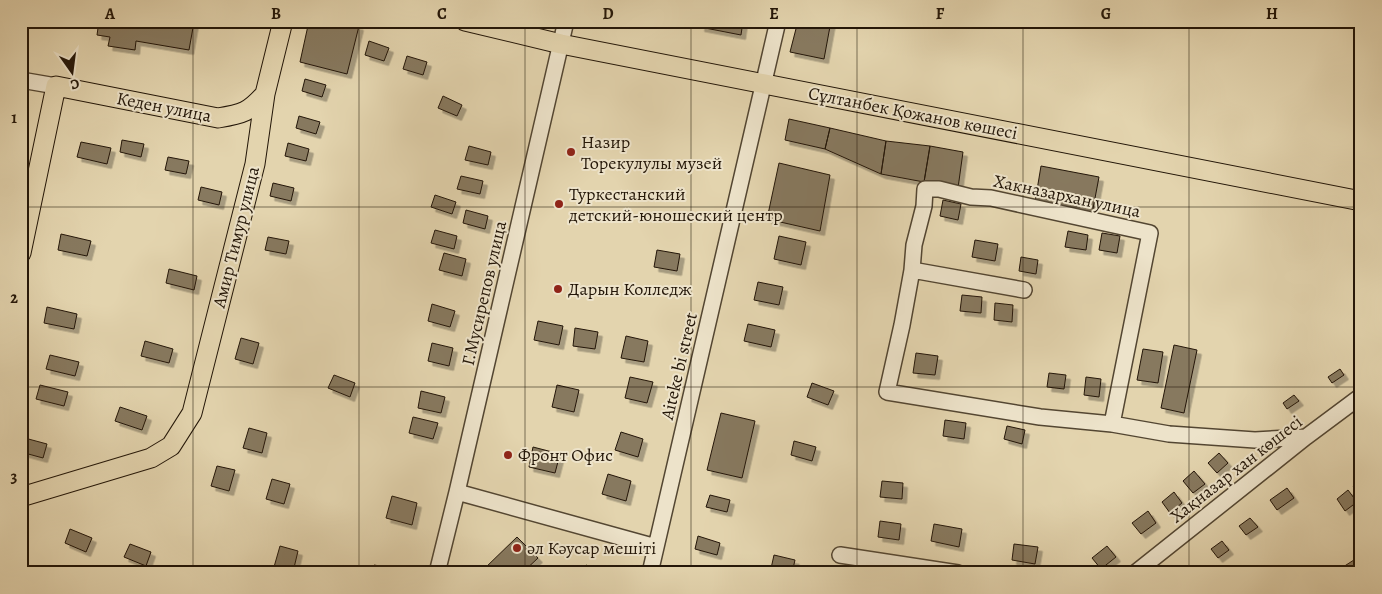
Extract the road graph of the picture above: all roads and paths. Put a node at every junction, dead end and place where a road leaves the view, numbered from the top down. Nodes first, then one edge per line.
1 (283, 21) edge
2 (465, 21) edge
3 (566, 21) edge
4 (778, 21) edge
5 (561, 44) junction
6 (21, 80) edge
7 (764, 84) junction
8 (56, 86) junction
9 (265, 94) junction
10 (1361, 201) edge
11 (21, 253) edge
12 (912, 270) junction
13 (1024, 290) dead end
14 (1361, 396) edge
15 (1112, 424) junction
16 (1306, 438) junction
17 (457, 492) junction
18 (21, 497) edge
19 (656, 547) junction
20 (840, 555) dead end
21 (437, 573) edge
22 (650, 573) edge
23 (958, 573) edge
24 (1135, 573) edge

1 - 9 main road, Амир Тимур улица
2 - 5 main road, Сұлтанбек Қожанов көшесі
3 - 5 street, Г.Мусирепов улица
4 - 7 street, Aiteke bi street
5 - 7 main road, Сұлтанбек Қожанов көшесі
5 - 17 street, Г.Мусирепов улица
6 - 8 street
7 - 10 main road, Сұлтанбек Қожанов көшесі
7 - 19 street, Aiteke bi street
8 - 9 main road, Кеден улица
8 - 11 main road
9 - 18 main road, Амир Тимур улица
12 - 13 street
12 - 15 street, Хакназархан улица
12 - 15 street, Хакназархан улица
14 - 16 street, Хақназар хан көшесі
15 - 16 street, Хакназархан улица
16 - 24 street, Хақназар хан көшесі
17 - 19 street
17 - 21 street, Г.Мусирепов улица
19 - 22 street, Aiteke bi street
20 - 23 street

